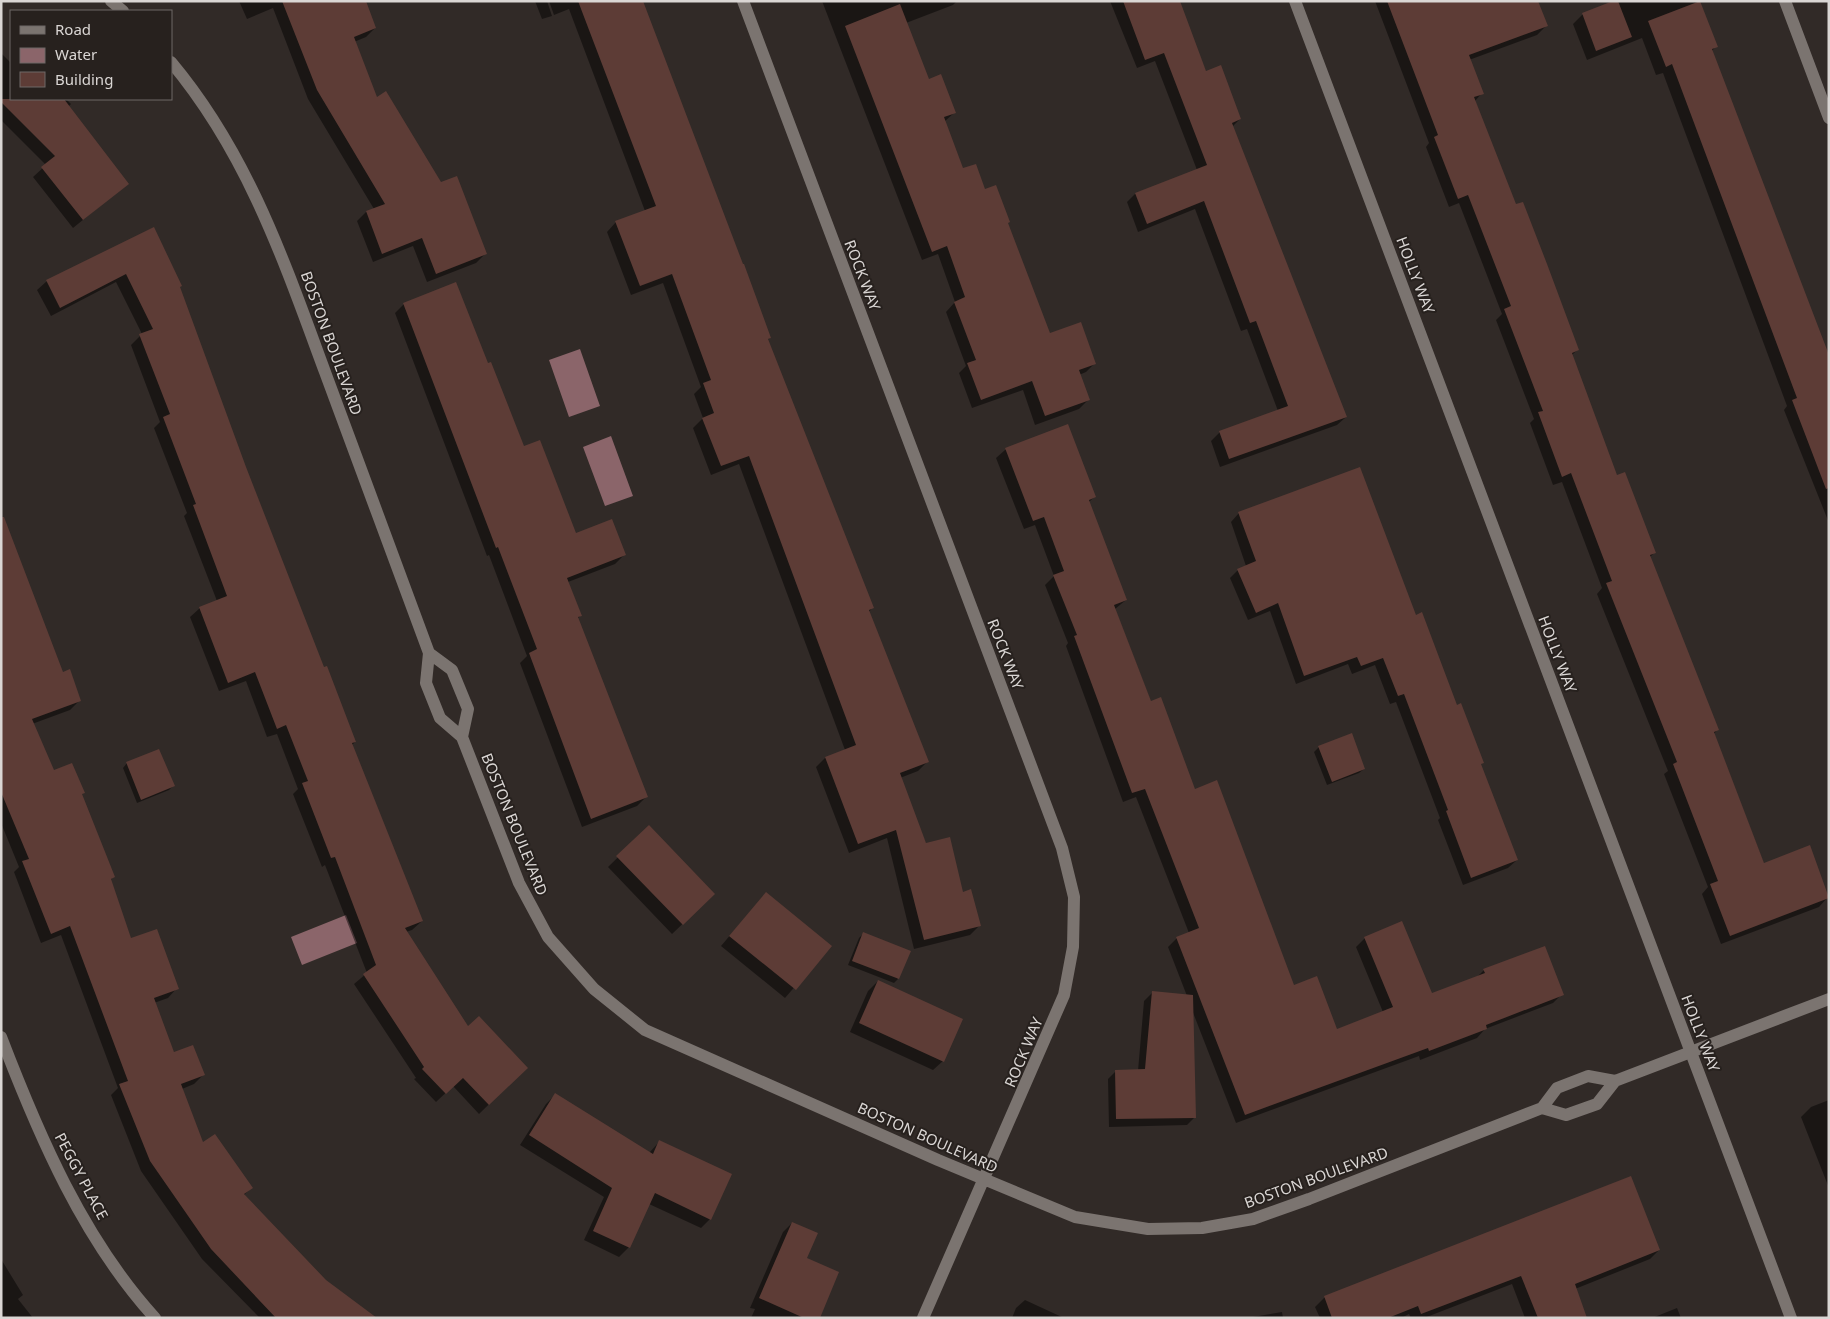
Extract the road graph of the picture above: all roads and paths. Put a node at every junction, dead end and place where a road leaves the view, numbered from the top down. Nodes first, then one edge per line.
1 (111, 1) edge
2 (742, 1) edge
3 (1295, 1) edge
4 (1785, 1) edge
5 (122, 10) edge
6 (172, 63) edge
7 (1829, 118) edge
8 (429, 653) junction
9 (462, 737) junction
10 (1829, 999) edge
11 (1, 1037) edge
12 (1690, 1052) junction
13 (1615, 1081) junction
14 (1542, 1108) junction
15 (984, 1180) junction
16 (155, 1318) edge
17 (923, 1318) edge
18 (1791, 1318) edge

1 - 5 street
2 - 15 street, ROCK WAY
3 - 12 street, HOLLY WAY
4 - 7 street
6 - 8 street, BOSTON BOULEVARD
8 - 9 street, BOSTON BOULEVARD
8 - 9 street
9 - 15 street, BOSTON BOULEVARD
10 - 12 street
11 - 16 street, PEGGY PLACE
12 - 13 street
12 - 18 street, HOLLY WAY
13 - 14 street
13 - 14 street
14 - 15 street, BOSTON BOULEVARD
15 - 17 street, ROCK WAY

